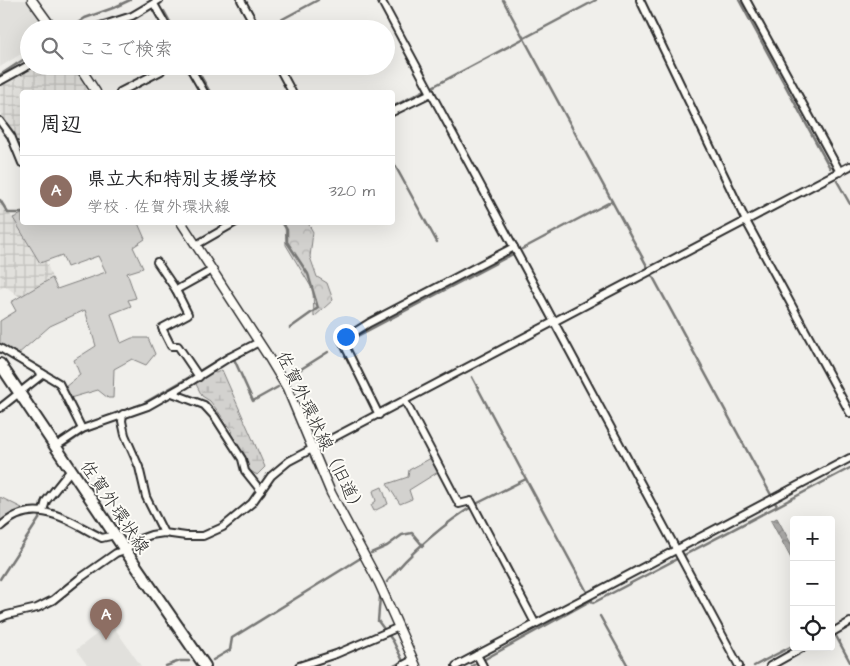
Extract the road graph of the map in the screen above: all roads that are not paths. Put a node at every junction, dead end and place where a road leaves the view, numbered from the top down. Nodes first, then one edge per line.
1 (32, 0) edge
2 (241, 0) edge
3 (381, 0) edge
4 (640, 0) edge
5 (746, 0) edge
6 (156, 2) edge
7 (46, 20) edge
8 (120, 20) edge
9 (164, 20) edge
10 (252, 20) edge
11 (392, 20) edge
12 (395, 26) edge
13 (20, 70) edge
14 (85, 75) edge
15 (153, 75) edge
16 (194, 75) edge
17 (283, 75) edge
18 (0, 81) edge
19 (95, 90) edge
20 (124, 90) edge
21 (203, 90) edge
22 (291, 90) edge
23 (431, 92) junction
24 (395, 110) edge
25 (0, 121) edge
26 (20, 159) edge
27 (850, 166) edge
28 (840, 172) junction
29 (746, 221) junction
30 (183, 225) edge
31 (231, 225) edge
32 (196, 246) junction
33 (514, 247) junction
34 (157, 262) dead end
35 (212, 270) junction
36 (176, 290) junction
37 (555, 322) junction
38 (259, 342) junction
39 (0, 348) edge
40 (0, 364) edge
41 (43, 374) junction
42 (199, 377) junction
43 (20, 393) junction
44 (172, 393) junction
45 (405, 401) junction
46 (0, 408) edge
47 (850, 413) edge
48 (123, 414) junction
49 (378, 415) junction
50 (82, 429) junction
51 (55, 447) junction
52 (313, 449) junction
53 (850, 458) edge
54 (71, 470) junction
55 (261, 491) junction
56 (40, 512) junction
57 (0, 527) edge
58 (164, 533) junction
59 (115, 535) junction
60 (677, 549) junction
61 (125, 550) junction
62 (0, 618) edge
63 (850, 622) edge
64 (535, 624) junction
65 (399, 627) junction
66 (835, 630) edge
67 (797, 651) edge
68 (477, 655) junction
69 (408, 664) edge
70 (205, 666) edge
71 (299, 666) edge
72 (456, 666) edge
73 (483, 666) edge
74 (739, 666) edge
75 (770, 666) edge

1 - 7 street
2 - 10 street
3 - 11 street
4 - 29 street
5 - 28 street
6 - 8 street
6 - 9 street
12 - 23 street
13 - 18 street
14 - 19 street
15 - 20 street
16 - 21 street
17 - 22 street
23 - 24 street
23 - 33 street
25 - 26 street
27 - 28 street
28 - 29 street
29 - 37 street
29 - 47 street
30 - 32 street, 佐賀外環状線（旧道）
31 - 32 street
32 - 35 street, 佐賀外環状線（旧道）
33 - 37 street
33 - 49 street
34 - 36 street
35 - 36 street
35 - 38 street, 佐賀外環状線（旧道）
36 - 42 street
37 - 45 street
37 - 60 street
38 - 42 street
38 - 52 street, 佐賀外環状線（旧道）
39 - 41 street
40 - 43 main road, 佐賀外環状線
41 - 43 street
41 - 50 street
42 - 44 street
43 - 46 street
43 - 51 main road, 佐賀外環状線
44 - 48 street
44 - 55 street
45 - 49 street
45 - 64 street
48 - 50 street
48 - 58 street
49 - 52 street
50 - 51 street
51 - 54 main road, 佐賀外環状線
52 - 55 street
52 - 65 street, 佐賀外環状線（旧道）
53 - 60 street
54 - 56 street
54 - 59 main road, 佐賀外環状線
55 - 58 street
56 - 57 street
56 - 59 street
58 - 61 street
59 - 61 main road, 佐賀外環状線
60 - 64 street
60 - 74 street
61 - 62 street
61 - 70 main road, 佐賀外環状線
63 - 66 street
64 - 68 street
65 - 69 street, 佐賀外環状線（旧道）
65 - 71 street
67 - 75 street
68 - 72 street
68 - 73 street

